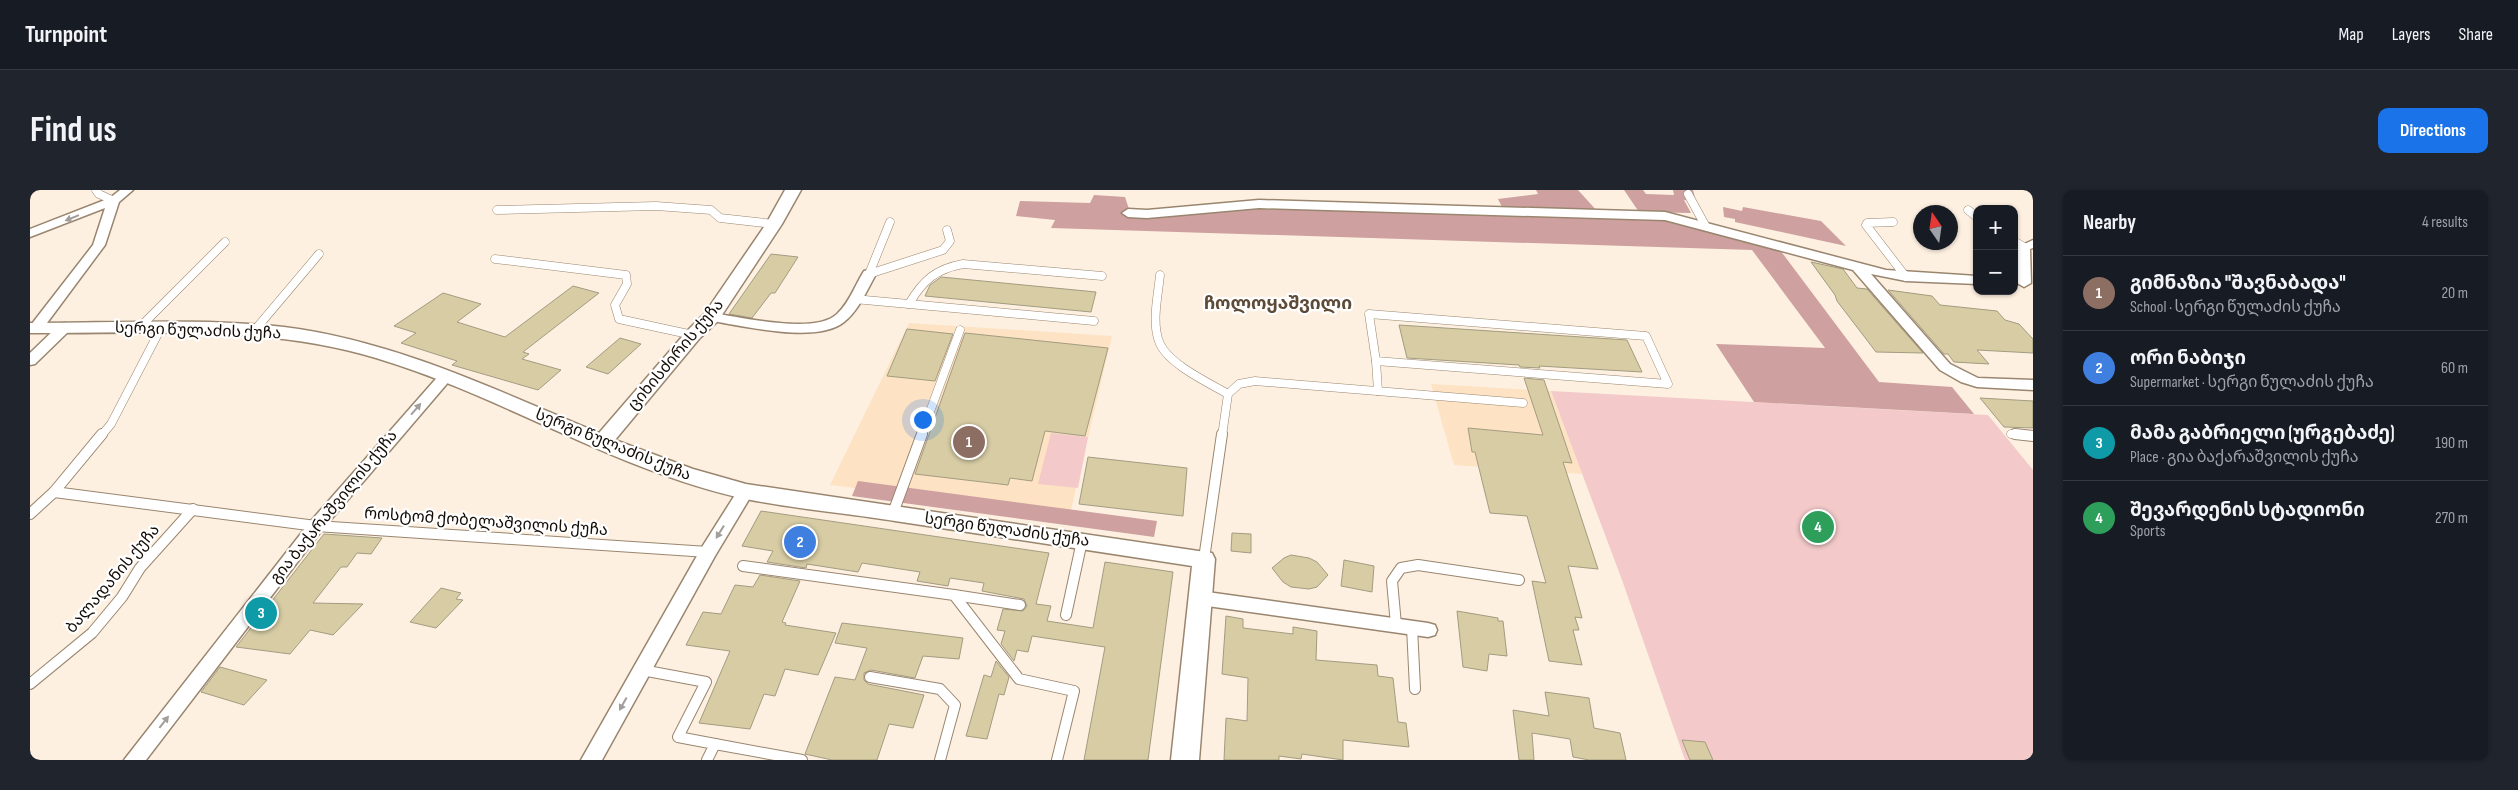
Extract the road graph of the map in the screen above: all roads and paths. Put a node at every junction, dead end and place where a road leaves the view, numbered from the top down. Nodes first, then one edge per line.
1 (96, 190) edge
2 (127, 190) edge
3 (793, 190) edge
4 (1688, 194) dead end
5 (114, 201) junction
6 (497, 210) dead end
7 (1968, 210) dead end
8 (1128, 213) dead end
9 (1973, 214) edge
10 (890, 222) dead end
11 (1894, 222) dead end
12 (774, 224) junction
13 (1705, 225) junction
14 (947, 230) dead end
15 (30, 233) edge
16 (225, 242) dead end
17 (2024, 244) edge
18 (318, 254) dead end
19 (495, 259) dead end
20 (1857, 266) junction
21 (870, 274) junction
22 (1160, 275) dead end
23 (1102, 276) dead end
24 (1906, 277) junction
25 (1973, 280) edge
26 (2024, 285) edge
27 (854, 299) junction
28 (909, 304) junction
29 (712, 317) junction
30 (1094, 321) dead end
31 (65, 327) junction
32 (33, 328) edge
33 (139, 328) junction
34 (162, 328) junction
35 (960, 330) dead end
36 (254, 331) junction
37 (694, 335) junction
38 (30, 360) edge
39 (1376, 362) junction
40 (446, 376) junction
41 (2033, 385) edge
42 (1378, 391) junction
43 (1228, 394) junction
44 (1523, 403) dead end
45 (2011, 434) dead end
46 (2033, 436) edge
47 (603, 441) junction
48 (746, 491) junction
49 (54, 492) junction
50 (193, 509) junction
51 (893, 513) junction
52 (30, 514) edge
53 (316, 526) junction
54 (1082, 541) junction
55 (708, 552) junction
56 (1204, 559) junction
57 (744, 566) dead end
58 (1519, 580) dead end
59 (954, 595) junction
60 (1200, 598) junction
61 (1020, 604) dead end
62 (1066, 615) dead end
63 (1412, 627) junction
64 (642, 670) junction
65 (870, 677) dead end
66 (30, 684) edge
67 (1415, 689) dead end
68 (715, 744) junction
69 (134, 760) edge
70 (591, 760) edge
71 (707, 760) edge
72 (802, 760) edge
73 (940, 760) edge
74 (1057, 760) edge
75 (1185, 760) edge

1 - 5 lane
2 - 5 street
3 - 12 street, ციხისძირის ქუჩა
4 - 13 lane
5 -> 15 street
5 - 32 street
6 - 12 lane
7 - 9 lane
8 - 13 street
10 - 21 lane
11 - 24 lane
12 - 29 street, ციხისძირის ქუჩა
13 - 20 street
14 - 21 lane
16 - 33 lane
17 - 26 street
18 - 36 lane
19 - 37 lane
20 - 24 street
20 - 41 street
21 - 27 street
22 - 43 lane
23 - 28 lane
24 - 25 street
27 - 28 lane
27 - 29 street
28 - 30 lane
29 - 37 street, ციხისძირის ქუჩა
31 - 32 street, სერგი წულაძის ქუჩა
31 - 33 street, სერგი წულაძის ქუჩა
31 - 38 street
33 - 34 street, სერგი წულაძის ქუჩა
34 - 36 street, სერგი წულაძის ქუჩა
34 - 49 lane
35 - 51 lane
36 - 40 street, სერგი წულაძის ქუჩა
37 - 47 street, ციხისძირის ქუჩა
39 - 39 lane
39 - 42 lane
40 - 47 street, სერგი წულაძის ქუჩა
53 -> 40 street, გია ბაქარაშვილის ქუჩა
42 - 43 lane
42 - 44 lane
43 - 56 lane
45 - 46 lane
47 - 48 street, სერგი წულაძის ქუჩა
48 - 51 street, სერგი წულაძის ქუჩა
48 -> 55 street
49 - 50 lane, როსტომ ქობელაშვილის ქუჩა
49 - 52 lane
50 - 53 lane, როსტომ ქობელაშვილის ქუჩა
50 - 66 lane, ბალადანის ქუჩა
51 - 54 street, სერგი წულაძის ქუჩა
53 - 55 lane, როსტომ ქობელაშვილის ქუჩა
69 -> 53 street, გია ბაქარაშვილის ქუჩა
54 - 56 street, სერგი წულაძის ქუჩა
54 - 62 lane
55 - 64 street
56 - 60 street
57 - 59 lane
58 - 63 lane
59 - 61 lane
59 - 74 lane
60 - 63 street
60 - 75 street
63 - 67 lane
64 - 68 lane
64 -> 70 street
65 - 73 lane
68 - 71 lane
68 - 72 lane

